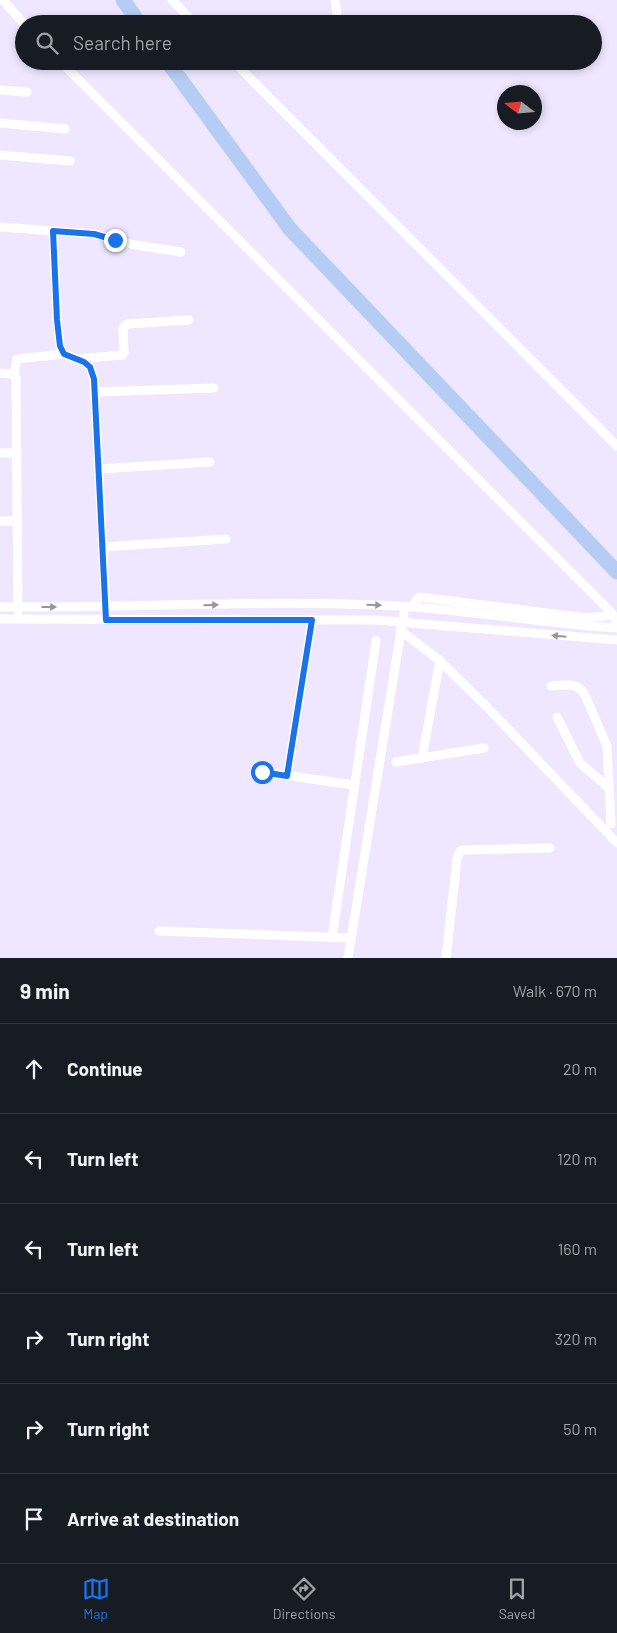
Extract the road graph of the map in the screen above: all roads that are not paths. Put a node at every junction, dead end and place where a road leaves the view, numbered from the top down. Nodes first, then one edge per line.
1 (3, 0) edge
2 (172, 0) edge
3 (335, 0) edge
4 (337, 14) dead end
5 (16, 15) edge
6 (186, 15) edge
7 (69, 70) edge
8 (242, 70) edge
9 (0, 90) edge
10 (27, 92) dead end
11 (0, 124) edge
12 (65, 129) dead end
13 (0, 155) edge
14 (70, 161) dead end
15 (0, 227) edge
16 (53, 231) junction
17 (180, 252) dead end
18 (189, 320) dead end
19 (64, 354) junction
20 (78, 359) junction
21 (0, 373) edge
22 (14, 375) junction
23 (214, 388) dead end
24 (94, 392) junction
25 (617, 446) edge
26 (0, 453) edge
27 (17, 453) junction
28 (210, 462) dead end
29 (99, 469) junction
30 (0, 521) edge
31 (17, 521) junction
32 (226, 539) dead end
33 (103, 548) junction
34 (0, 607) edge
35 (18, 607) junction
36 (106, 607) junction
37 (408, 607) junction
38 (0, 619) edge
39 (18, 619) junction
40 (615, 619) edge
41 (106, 620) junction
42 (312, 620) junction
43 (401, 626) junction
44 (612, 628) edge
45 (617, 640) edge
46 (376, 641) dead end
47 (440, 660) junction
48 (551, 686) dead end
49 (557, 717) dead end
50 (484, 748) dead end
51 (422, 758) junction
52 (396, 762) dead end
53 (262, 772) dead end
54 (287, 776) junction
55 (354, 785) junction
56 (609, 788) junction
57 (594, 819) junction
58 (614, 824) edge
59 (617, 843) edge
60 (550, 848) dead end
61 (159, 931) dead end
62 (332, 938) junction
63 (351, 938) junction
64 (348, 958) edge
65 (446, 958) edge

1 - 5 street
2 - 6 street
3 - 4 street
7 - 40 street
8 - 25 street
9 - 10 street
11 - 12 street
13 - 14 street
15 - 16 street
16 - 17 street
16 - 19 street
18 - 20 street
19 - 20 street
19 - 22 street
20 - 24 street
21 - 22 street
22 - 27 street
23 - 24 street
24 - 29 street
26 - 27 street
27 - 31 street
28 - 29 street
29 - 33 street
30 - 31 street
31 - 35 street
32 - 33 street
33 - 36 street
34 - 35 street
35 -> 36 street
35 - 39 street
36 -> 37 street
36 - 41 street
37 - 40 street
37 - 43 street
37 - 44 street
38 - 39 street
39 - 41 street
41 - 42 street
42 - 43 street
42 - 54 street
45 -> 43 street
43 - 47 street
43 - 63 street
46 - 55 street
47 - 51 street
47 - 57 street
48 - 56 street
49 - 56 street
50 - 51 street
51 - 52 street
53 - 54 street
54 - 55 street
55 - 62 street
56 - 58 street
57 - 58 street
57 - 59 street
60 - 65 street
61 - 62 street
62 - 63 street
63 - 64 street

